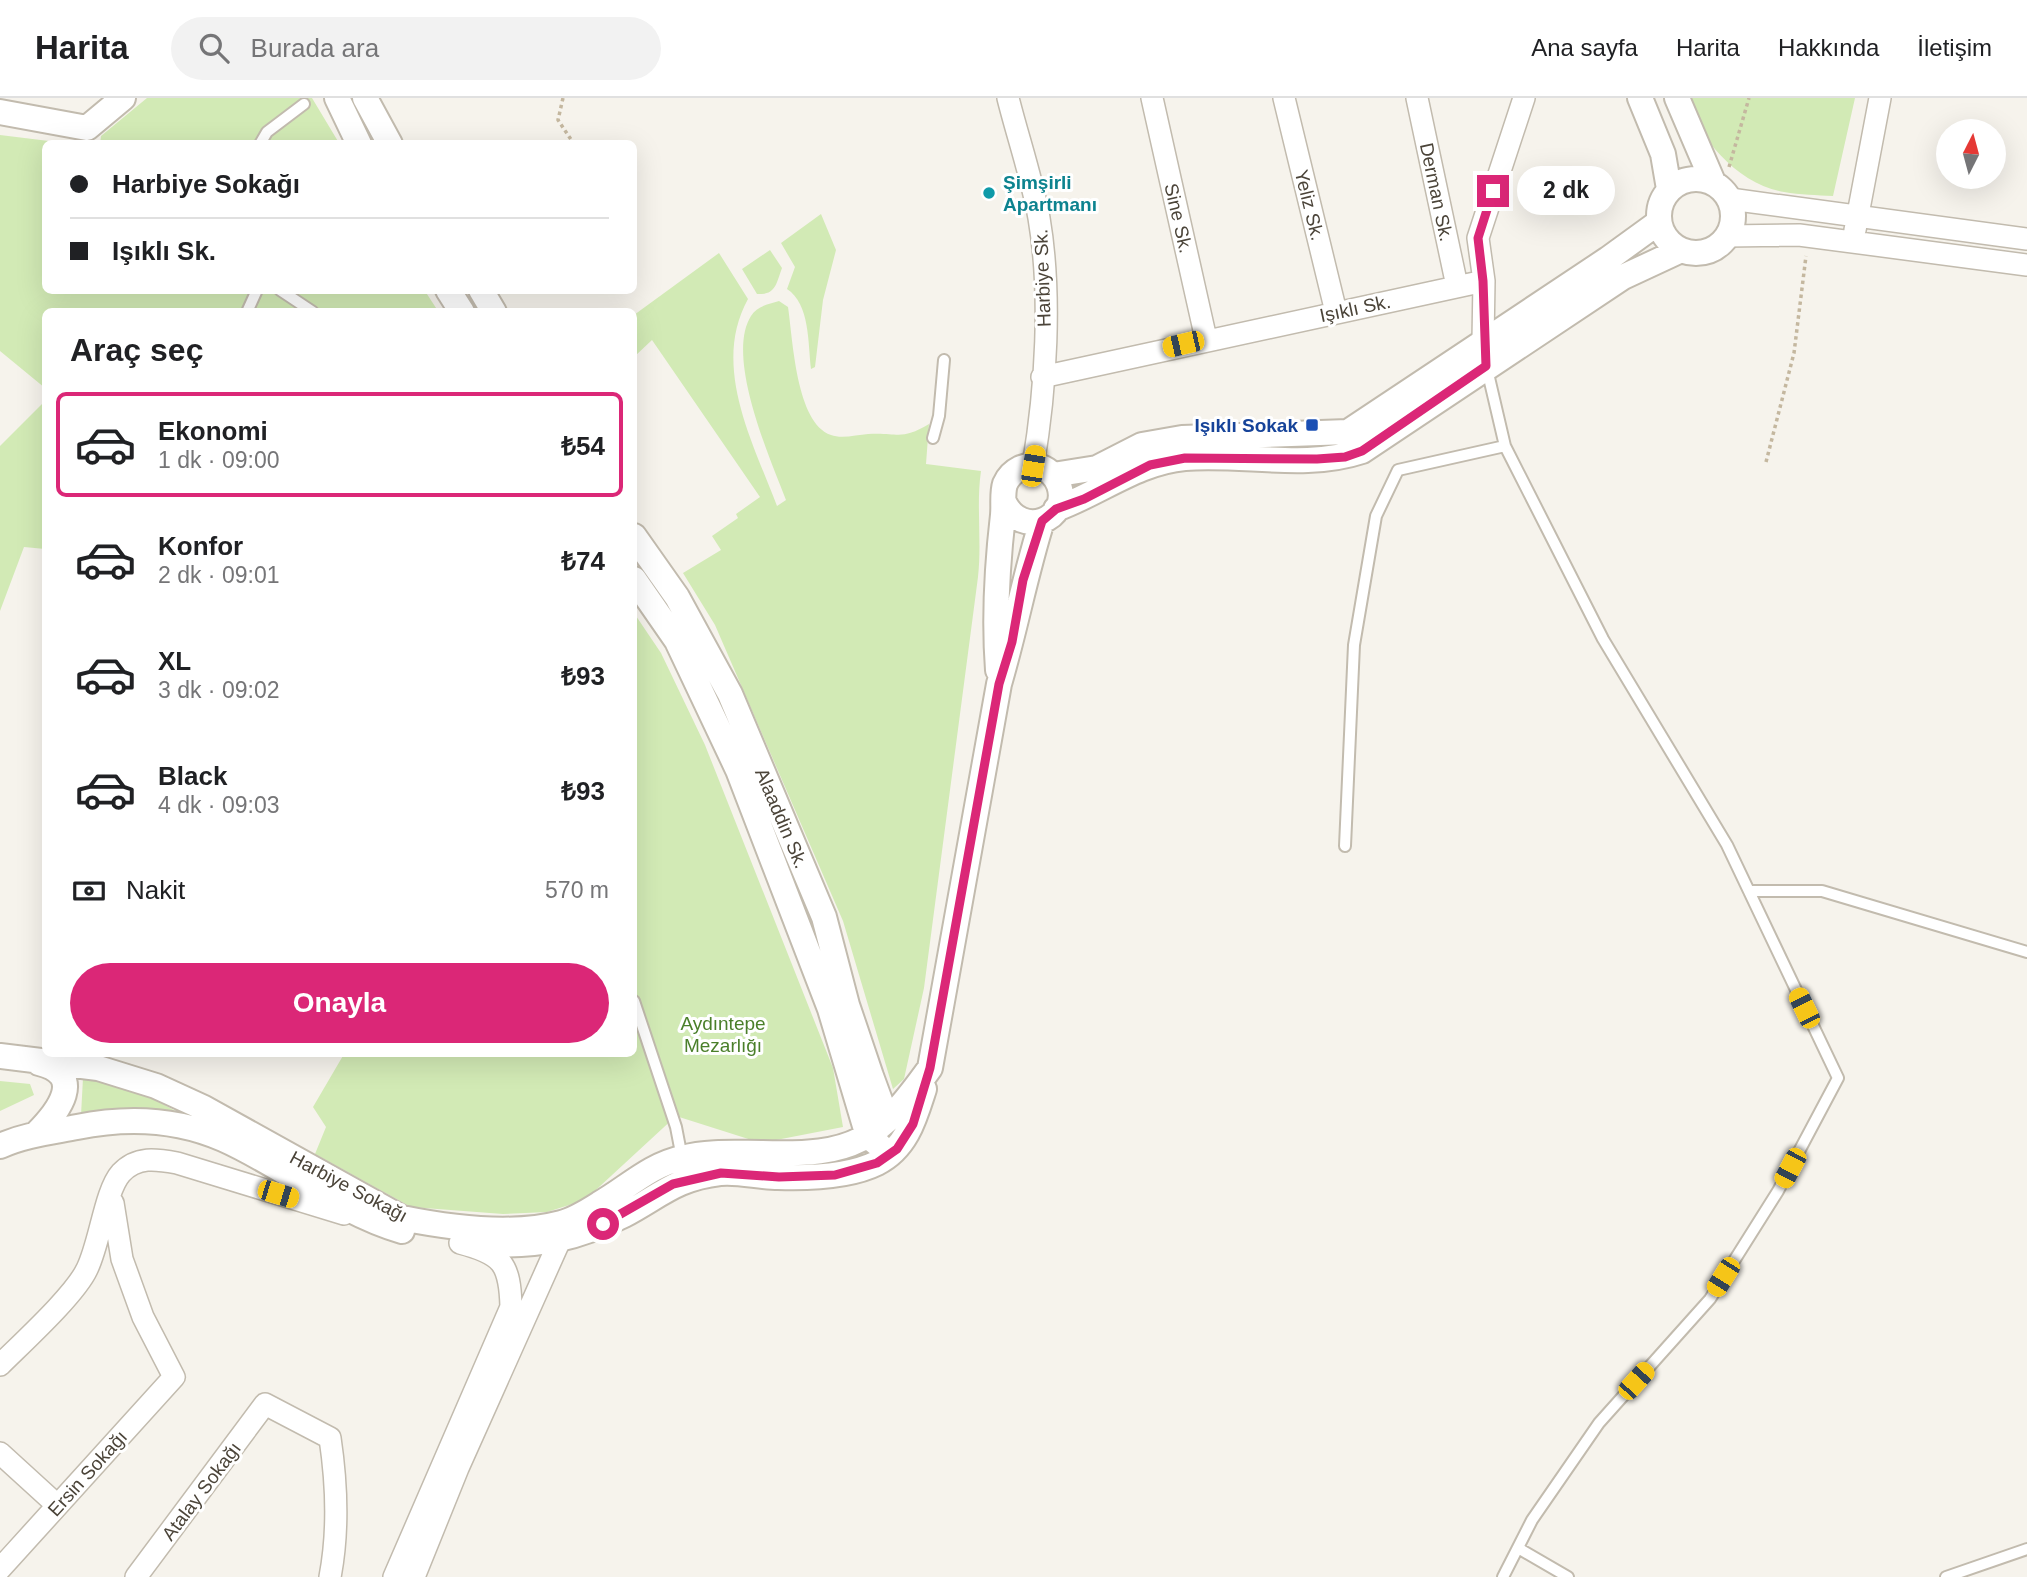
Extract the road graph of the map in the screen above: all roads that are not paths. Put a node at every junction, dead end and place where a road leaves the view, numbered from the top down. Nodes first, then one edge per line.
1 (123, 98) edge
2 (337, 98) edge
3 (365, 98) edge
4 (1008, 98) edge
5 (1152, 98) edge
6 (1284, 98) edge
7 (1417, 98) edge
8 (1524, 98) edge
9 (1640, 98) edge
10 (1677, 98) edge
11 (1880, 98) edge
12 (304, 104) dead end
13 (0, 112) edge
14 (262, 140) edge
15 (357, 140) edge
16 (388, 140) edge
17 (1669, 189) junction
18 (1722, 190) junction
19 (1856, 216) junction
20 (1659, 222) junction
21 (1727, 236) junction
22 (2027, 239) edge
23 (1854, 242) junction
24 (1681, 250) junction
25 (2027, 265) edge
26 (1483, 281) junction
27 (1457, 286) junction
28 (286, 294) edge
29 (486, 298) edge
30 (456, 303) edge
31 (307, 308) edge
32 (1336, 312) junction
33 (1206, 339) junction
34 (1483, 341) junction
35 (944, 360) dead end
36 (1486, 366) junction
37 (1042, 377) junction
38 (933, 438) dead end
39 (1505, 446) junction
40 (1043, 470) junction
41 (1004, 502) junction
42 (1049, 515) junction
43 (637, 540) edge
44 (637, 583) edge
45 (999, 684) junction
46 (1345, 846) dead end
47 (1749, 891) junction
48 (2027, 952) edge
49 (637, 1010) edge
50 (0, 1056) edge
51 (38, 1063) junction
52 (930, 1068) junction
53 (893, 1117) junction
54 (36, 1134) junction
55 (868, 1136) junction
56 (0, 1146) edge
57 (890, 1154) junction
58 (682, 1158) junction
59 (111, 1190) junction
60 (379, 1224) junction
61 (560, 1240) junction
62 (460, 1243) junction
63 (0, 1365) edge
64 (0, 1453) edge
65 (57, 1505) junction
66 (1517, 1548) junction
67 (2027, 1549) edge
68 (0, 1569) edge
69 (136, 1577) edge
70 (330, 1577) edge
71 (394, 1577) edge
72 (414, 1577) edge
73 (1503, 1577) edge
74 (1568, 1577) edge
75 (1946, 1577) edge

1 - 13 street
2 - 15 street
3 - 16 street
4 - 37 street, Harbiye Sk.
5 - 33 street, Sine Sk.
6 - 32 street, Yeliz Sk.
7 - 27 street, Derman Sk.
8 - 26 street
9 - 17 street
10 - 18 street
11 - 19 street
12 - 14 lane
17 - 18 street
17 - 20 street
18 - 19 street
18 - 21 street
19 - 22 street
19 - 23 street
20 - 24 street
20 - 34 street
21 - 23 street
21 - 24 street
23 - 25 street
24 - 36 street
26 - 27 street, Işıklı Sk.
26 - 34 street
27 - 32 street, Işıklı Sk.
28 - 31 lane
29 - 30 street
32 - 33 street, Işıklı Sk.
33 - 37 street, Işıklı Sk.
34 - 36 street
34 - 40 street
35 - 38 lane
36 - 39 lane
36 - 42 street
37 - 40 street
39 - 46 lane
39 - 47 lane
40 - 41 street
40 - 42 street
41 - 42 street
41 - 45 street
42 - 45 street
43 - 53 street, Alaaddin Sk.
44 - 55 street, Alaaddin Sk.
45 - 52 street
47 - 48 lane
47 - 66 lane
49 - 58 lane
50 - 51 street, Harbiye Sokağı
51 - 54 street
51 - 58 street, Harbiye Sokağı
52 - 53 street
52 - 57 street, Harbiye Sokağı
53 - 55 street
54 - 56 street, Harbiye Sokağı
54 - 60 street, Harbiye Sokağı
55 - 57 street
55 - 58 street, Harbiye Sokağı
57 - 61 street, Harbiye Sokağı
59 - 60 street, Harbiye Sokağı
59 - 63 street, Harbiye Sokağı
59 - 65 street, Ersin Sokağı
60 - 62 street, Harbiye Sokağı
61 - 62 street, Harbiye Sokağı
61 - 72 street
62 - 71 street
64 - 65 street
65 - 68 street, Ersin Sokağı
66 - 73 lane
66 - 74 lane
67 - 75 lane
69 - 70 street, Atalay Sokağı

